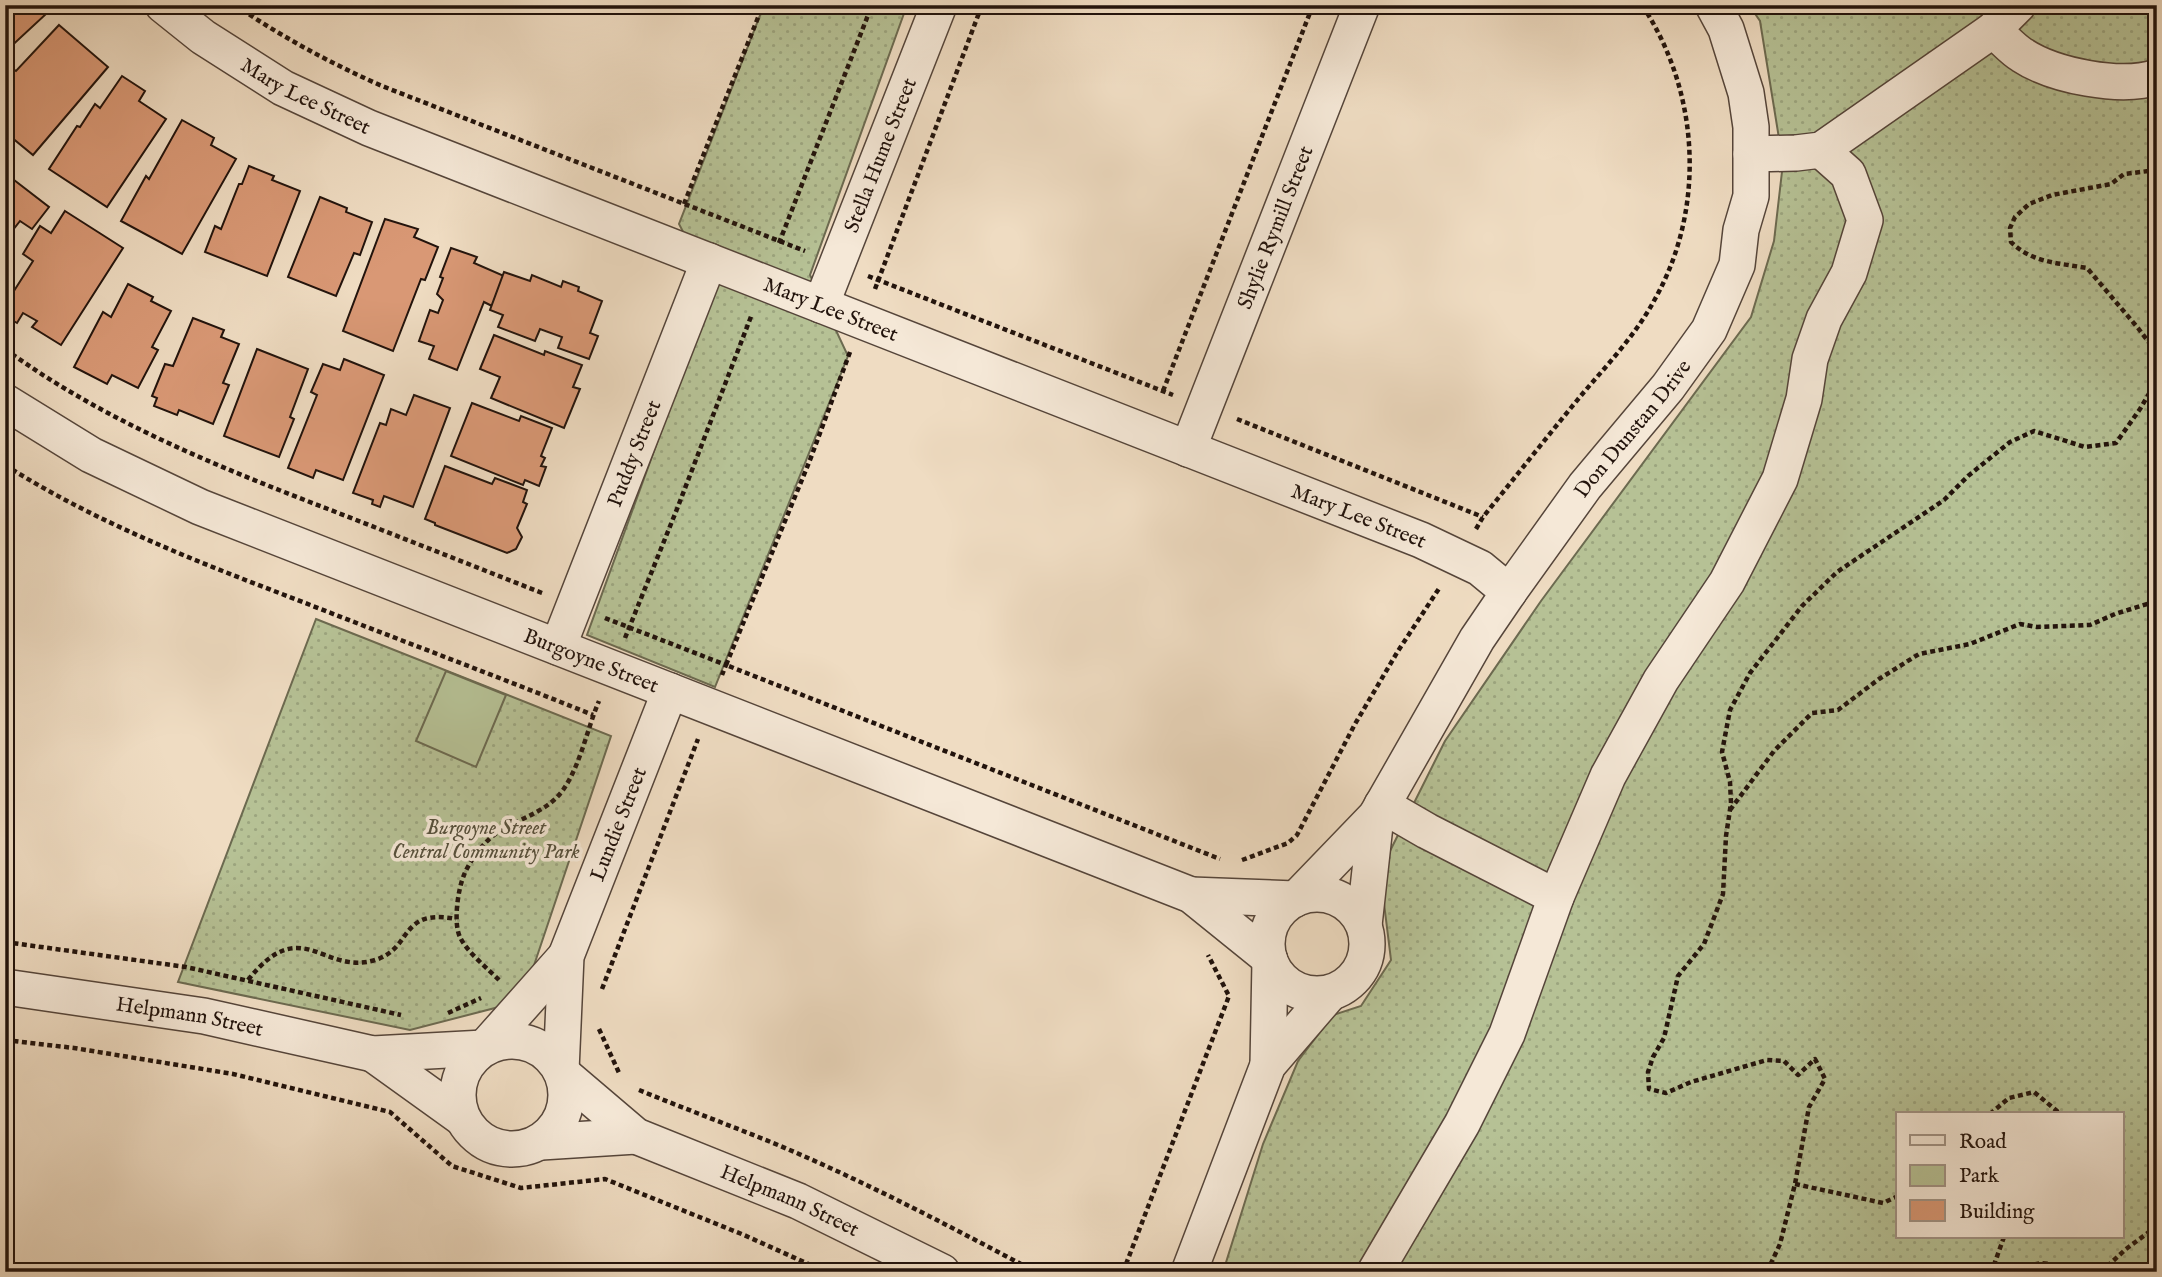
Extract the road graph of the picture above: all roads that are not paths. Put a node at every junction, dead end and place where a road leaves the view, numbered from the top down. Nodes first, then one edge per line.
1 (163, 5) edge
2 (939, 5) edge
3 (1362, 5) edge
4 (1713, 5) edge
5 (2018, 5) edge
6 (1993, 30) junction
7 (2157, 77) edge
8 (1821, 150) junction
9 (1751, 154) junction
10 (709, 261) junction
11 (821, 305) junction
12 (5, 402) edge
13 (1188, 449) junction
14 (1508, 592) junction
15 (558, 647) junction
16 (670, 691) junction
17 (1379, 811) junction
18 (1556, 897) junction
19 (1296, 898) junction
20 (1198, 901) junction
21 (1364, 925) junction
22 (566, 956) junction
23 (1269, 960) junction
24 (5, 987) edge
25 (1330, 993) junction
26 (485, 1047) junction
27 (373, 1054) junction
28 (1268, 1065) junction
29 (562, 1072) junction
30 (462, 1118) junction
31 (636, 1136) junction
32 (541, 1142) junction
33 (942, 1272) edge
34 (1189, 1272) edge
35 (1375, 1272) edge

1 - 10 street, Mary Lee Street
2 - 11 street, Stella Hume Street
3 - 13 street, Shylie Rymill Street
4 - 9 street, Don Dunstan Drive
5 - 6 street
6 - 7 street
6 - 8 street
8 - 9 street
8 - 18 street
9 - 14 street, Don Dunstan Drive
10 - 11 street, Mary Lee Street
10 - 15 street, Puddy Street
11 - 13 street, Mary Lee Street
12 - 15 street, Burgoyne Street
13 - 14 street, Mary Lee Street
14 - 17 street, Don Dunstan Drive
15 - 16 street, Burgoyne Street
16 - 20 street, Burgoyne Street
16 - 22 street, Lundie Street
17 - 18 street
17 - 19 street, Don Dunstan Drive
17 - 21 street, Don Dunstan Drive
18 - 35 street
19 - 20 street, Burgoyne Street
19 - 21 street
19 - 23 street
20 - 23 street, Burgoyne Street
21 - 25 street
22 - 26 street, Lundie Street
22 - 29 street, Lundie Street
23 - 25 street
23 - 28 street
24 - 27 street, Helpmann Street
25 - 28 street
26 - 27 street, Helpmann Street
26 - 29 street
26 - 30 street
27 - 30 street, Helpmann Street
28 - 34 street
29 - 31 street, Helpmann Street
29 - 32 street
30 - 32 street
31 - 32 street, Helpmann Street
31 - 33 street, Helpmann Street

